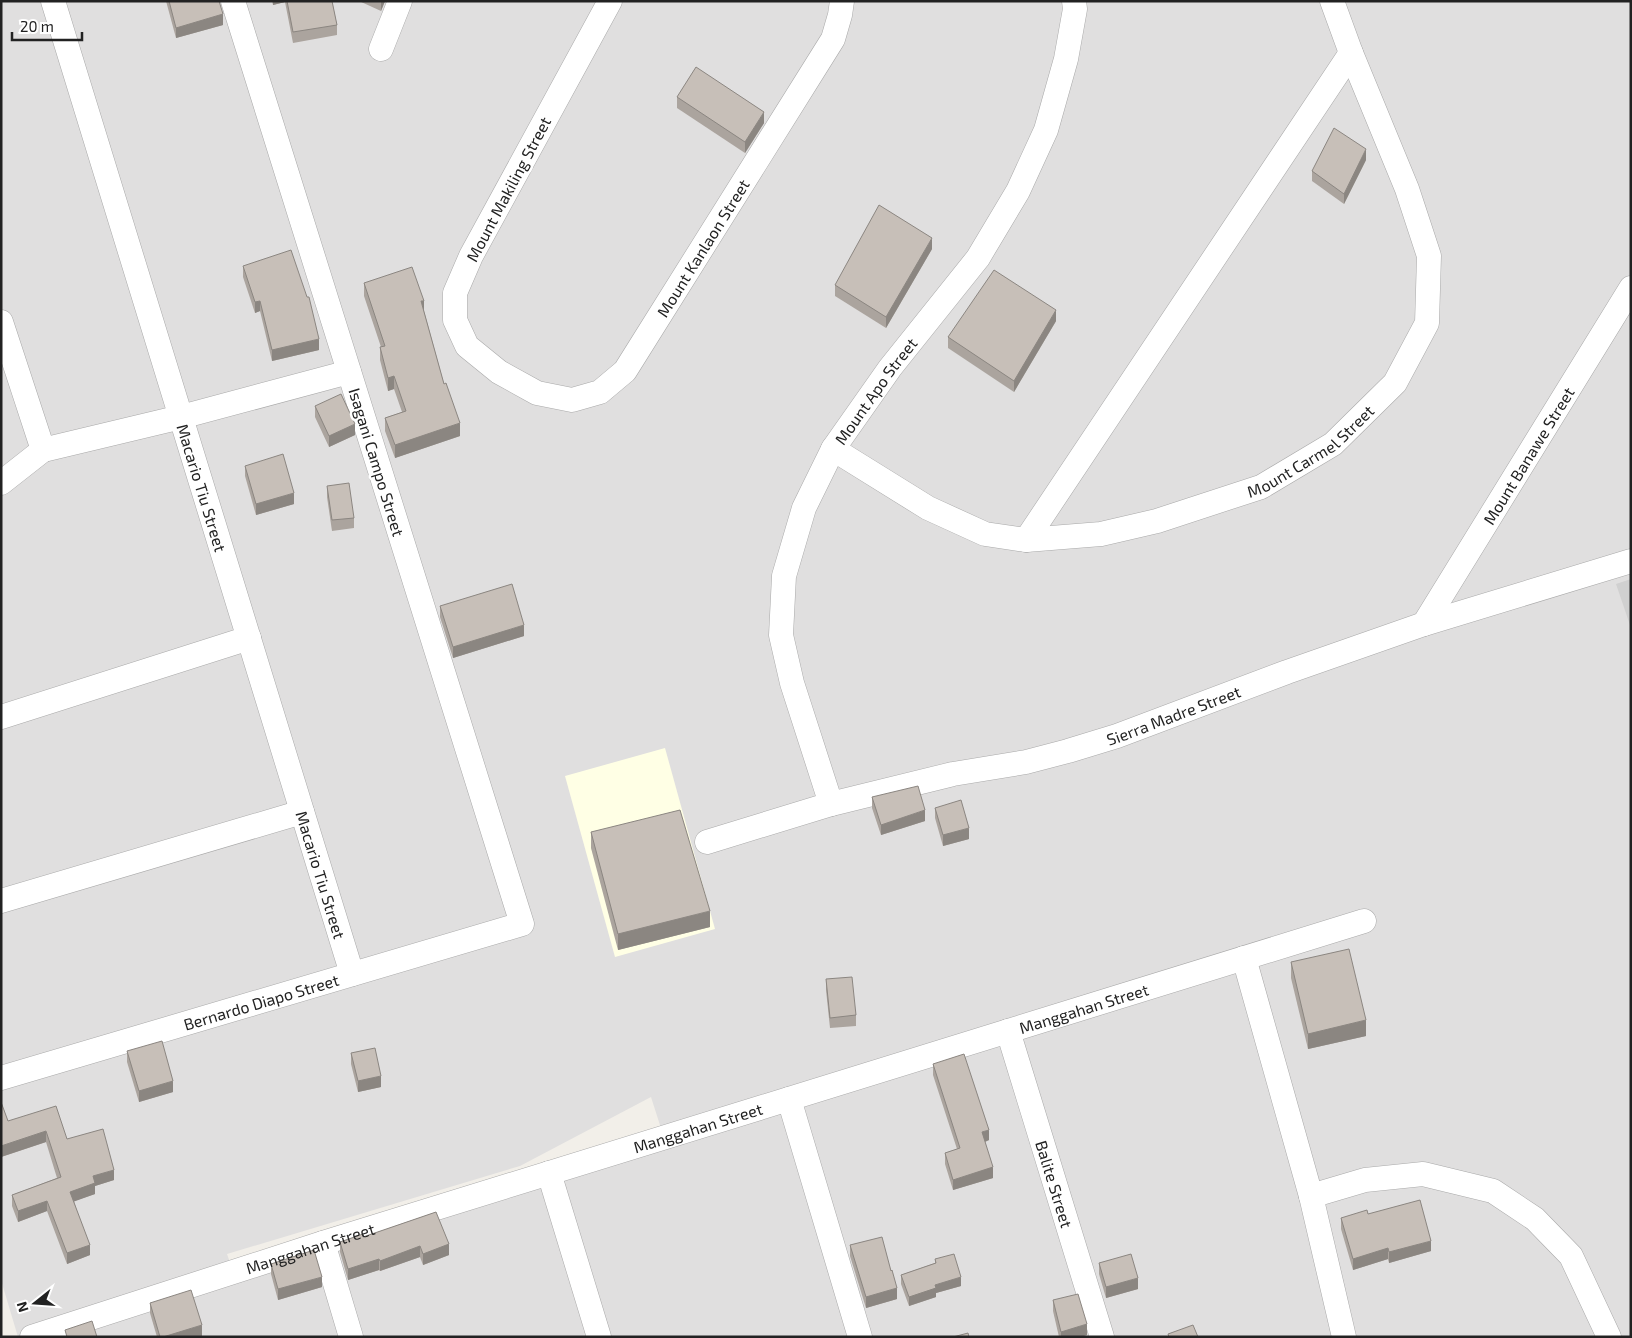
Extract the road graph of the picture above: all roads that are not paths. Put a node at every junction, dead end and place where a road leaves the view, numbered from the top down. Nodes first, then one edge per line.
1 (53, 1) edge
2 (233, 1) edge
3 (400, 1) edge
4 (610, 1) edge
5 (842, 1) edge
6 (1074, 1) edge
7 (1332, 1) edge
8 (381, 48) dead end
9 (1351, 53) junction
10 (1631, 288) edge
11 (1, 322) edge
12 (349, 372) junction
13 (499, 372) joint
14 (181, 417) junction
15 (834, 449) junction
16 (43, 450) junction
17 (1, 483) edge
18 (1026, 540) junction
19 (1631, 561) edge
20 (1424, 624) junction
21 (249, 638) junction
22 (1, 717) edge
23 (831, 804) junction
24 (302, 812) junction
25 (707, 842) dead end
26 (1, 901) edge
27 (1364, 921) dead end
28 (522, 924) joint
29 (1244, 958) junction
30 (352, 974) junction
31 (1008, 1032) junction
32 (1, 1078) edge
33 (789, 1099) junction
34 (550, 1174) junction
35 (1311, 1196) junction
36 (324, 1243) junction
37 (32, 1337) edge
38 (351, 1337) edge
39 (599, 1337) edge
40 (860, 1337) edge
41 (1102, 1337) edge
42 (1344, 1337) edge
43 (1609, 1337) edge

1 - 14 street, Macario Tiu Street
2 - 12 street, Isagani Campo Street
3 - 8 street
4 - 13 street, Mount Makiling Street
5 - 13 street, Mount Kanlaon Street
6 - 15 street, Mount Apo Street
7 - 9 street, Mount Carmel Street
9 - 18 street
9 - 18 street, Mount Carmel Street
10 - 20 street, Mount Banawe Street
11 - 16 street
12 - 14 street
12 - 28 street, Isagani Campo Street
14 - 16 street
14 - 21 street, Macario Tiu Street
15 - 18 street, Mount Carmel Street
15 - 23 street, Mount Apo Street
16 - 17 street
19 - 20 street, Sierra Madre Street
20 - 23 street, Sierra Madre Street
21 - 22 street
21 - 24 street, Macario Tiu Street
23 - 25 street, Sierra Madre Street
24 - 26 street
24 - 30 street, Macario Tiu Street
27 - 29 street, Manggahan Street
28 - 30 street, Bernardo Diapo Street
29 - 31 street, Manggahan Street
29 - 35 street
30 - 32 street, Bernardo Diapo Street
31 - 33 street, Manggahan Street
31 - 41 street, Balite Street
33 - 34 street, Manggahan Street
33 - 40 street
34 - 36 street, Manggahan Street
34 - 39 street
35 - 42 street
35 - 43 street
36 - 37 street, Manggahan Street
36 - 38 street

